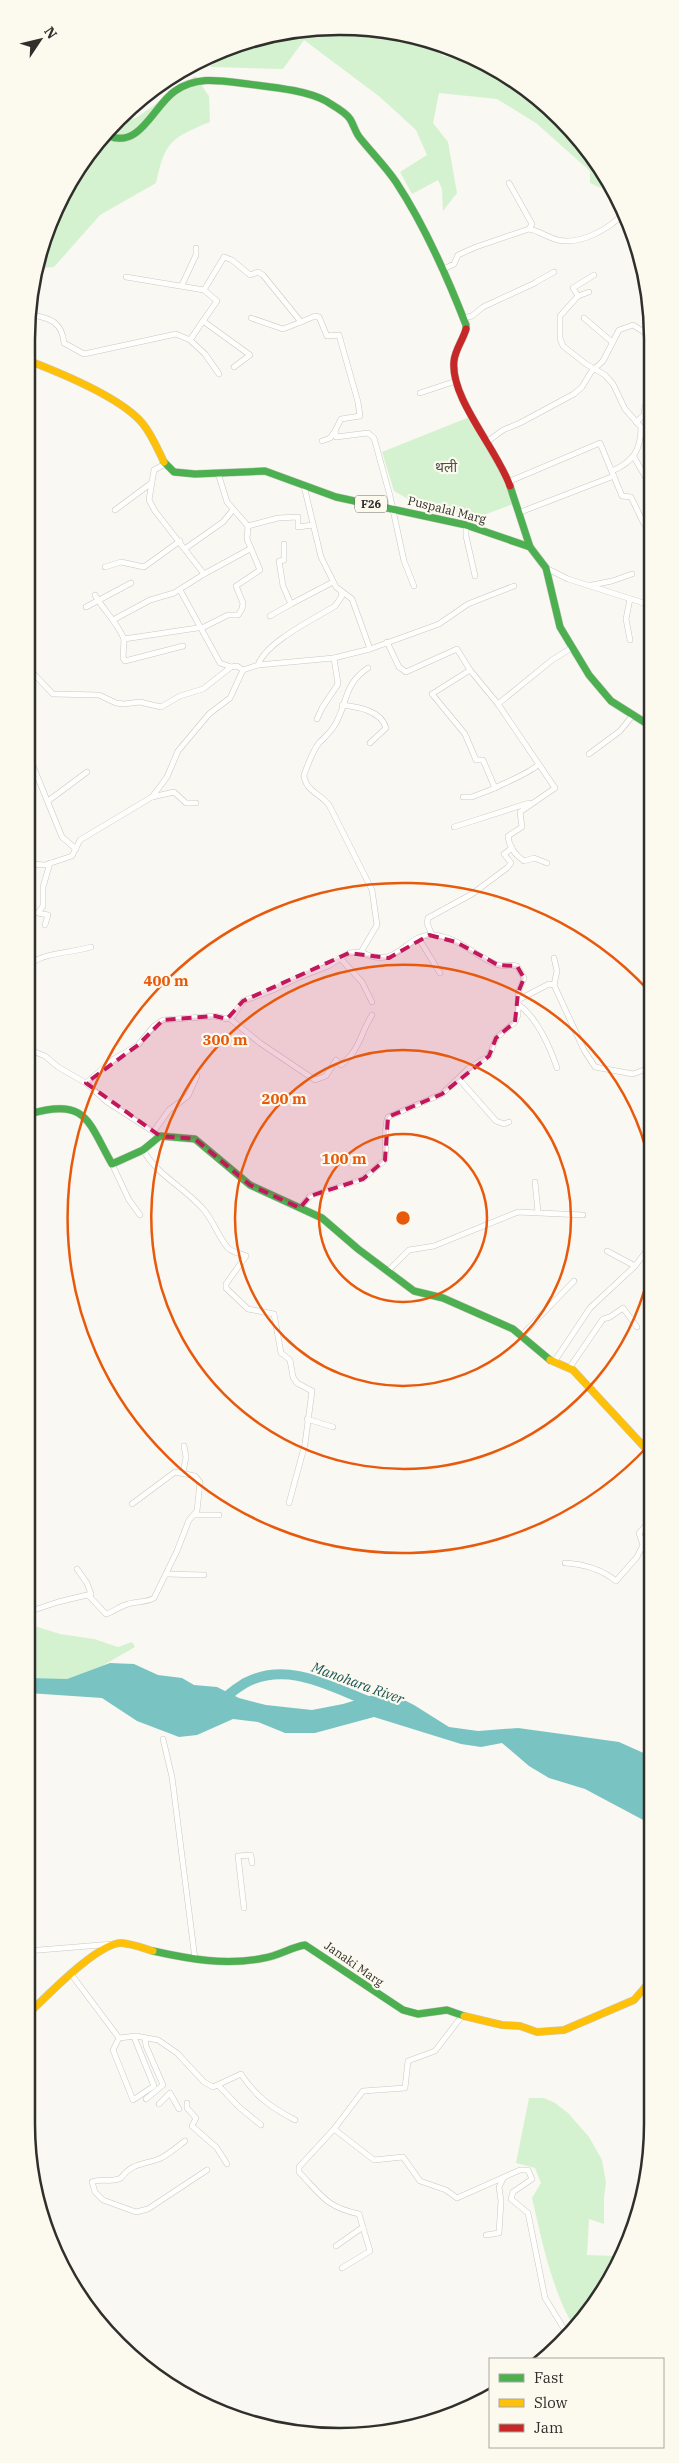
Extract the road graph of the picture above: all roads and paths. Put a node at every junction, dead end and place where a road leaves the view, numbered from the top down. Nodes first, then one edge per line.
1 (112, 137) edge
2 (509, 182) dead end
3 (618, 217) edge
4 (529, 229) junction
5 (196, 248) dead end
6 (444, 269) junction
7 (554, 272) dead end
8 (594, 274) dead end
9 (126, 277) dead end
10 (182, 285) junction
11 (204, 290) junction
12 (589, 292) dead end
13 (578, 296) junction
14 (36, 316) edge
15 (251, 318) dead end
16 (464, 318) junction
17 (584, 318) dead end
18 (203, 321) junction
19 (300, 322) junction
20 (644, 332) edge
21 (190, 340) junction
22 (612, 342) junction
23 (35, 363) edge
24 (234, 367) dead end
25 (596, 368) junction
26 (219, 374) dead end
27 (456, 381) junction
28 (420, 393) dead end
29 (644, 415) edge
30 (636, 422) junction
31 (335, 431) junction
32 (322, 441) dead end
33 (488, 441) junction
34 (634, 458) junction
35 (165, 464) junction
36 (218, 473) junction
37 (613, 473) junction
38 (644, 474) edge
39 (508, 482) junction
40 (150, 484) junction
41 (304, 486) junction
42 (393, 508) junction
43 (115, 510) dead end
44 (232, 511) dead end
45 (518, 513) junction
46 (644, 524) edge
47 (313, 525) junction
48 (466, 525) junction
49 (248, 526) junction
50 (180, 541) junction
51 (284, 544) dead end
52 (530, 547) junction
53 (186, 548) junction
54 (250, 550) junction
55 (105, 567) dead end
56 (546, 568) junction
57 (204, 574) junction
58 (632, 574) dead end
59 (475, 576) dead end
60 (333, 582) junction
61 (131, 583) dead end
62 (590, 585) junction
63 (414, 586) dead end
64 (514, 586) dead end
65 (180, 590) junction
66 (341, 592) junction
67 (96, 598) junction
68 (630, 599) junction
69 (644, 603) edge
70 (290, 604) junction
71 (86, 607) dead end
72 (270, 616) dead end
73 (113, 620) junction
74 (200, 627) junction
75 (124, 639) junction
76 (630, 640) dead end
77 (387, 642) junction
78 (183, 646) dead end
79 (573, 647) junction
80 (370, 648) junction
81 (334, 658) junction
82 (258, 665) junction
83 (231, 667) junction
84 (368, 668) dead end
85 (243, 670) junction
86 (470, 670) junction
87 (35, 675) edge
88 (498, 704) junction
89 (342, 705) junction
90 (633, 715) junction
91 (317, 719) dead end
92 (644, 722) edge
93 (370, 743) dead end
94 (588, 754) dead end
95 (538, 765) junction
96 (35, 770) edge
97 (87, 772) dead end
98 (495, 788) junction
99 (152, 797) junction
100 (463, 798) dead end
101 (537, 800) junction
102 (48, 801) junction
103 (196, 803) dead end
104 (454, 827) dead end
105 (512, 848) junction
106 (76, 849) junction
107 (547, 862) dead end
108 (50, 863) junction
109 (35, 864) edge
110 (45, 926) dead end
111 (432, 935) junction
112 (419, 939) junction
113 (91, 947) dead end
114 (361, 952) junction
115 (340, 958) junction
116 (554, 958) dead end
117 (35, 961) edge
118 (440, 973) dead end
119 (554, 985) junction
120 (372, 1002) dead end
121 (519, 1003) junction
122 (372, 1015) dead end
123 (229, 1018) junction
124 (35, 1052) edge
125 (557, 1068) dead end
126 (644, 1070) edge
127 (197, 1076) dead end
128 (459, 1079) junction
129 (86, 1083) junction
130 (35, 1113) edge
131 (509, 1122) dead end
132 (154, 1130) junction
133 (160, 1136) junction
134 (143, 1150) junction
135 (112, 1164) junction
136 (535, 1182) dead end
137 (300, 1208) junction
138 (538, 1212) junction
139 (140, 1215) dead end
140 (583, 1215) dead end
141 (607, 1251) dead end
142 (644, 1254) edge
143 (635, 1266) junction
144 (389, 1270) junction
145 (574, 1281) dead end
146 (637, 1327) dead end
147 (522, 1335) junction
148 (554, 1362) junction
149 (570, 1367) junction
150 (307, 1419) junction
151 (334, 1426) dead end
152 (184, 1446) dead end
153 (644, 1447) edge
154 (183, 1472) junction
155 (289, 1503) dead end
156 (132, 1504) dead end
157 (195, 1515) junction
158 (219, 1515) dead end
159 (644, 1527) edge
160 (565, 1563) dead end
161 (77, 1569) dead end
162 (167, 1574) junction
163 (204, 1575) dead end
164 (89, 1596) junction
165 (35, 1610) edge
166 (163, 1739) dead end
167 (252, 1863) dead end
168 (244, 1908) dead end
169 (114, 1944) junction
170 (35, 1950) edge
171 (196, 1958) junction
172 (71, 1974) junction
173 (644, 1988) edge
174 (35, 2008) edge
175 (462, 2016) junction
176 (134, 2036) junction
177 (119, 2038) junction
178 (145, 2038) junction
179 (218, 2085) junction
180 (146, 2099) dead end
181 (187, 2103) dead end
182 (159, 2104) dead end
183 (179, 2109) dead end
184 (295, 2120) dead end
185 (261, 2125) dead end
186 (334, 2129) junction
187 (185, 2141) dead end
188 (228, 2164) dead end
189 (207, 2170) dead end
190 (504, 2176) junction
191 (363, 2228) junction
192 (486, 2235) dead end
193 (336, 2246) dead end
194 (342, 2268) dead end
195 (564, 2329) edge

1 - 6 street
2 - 4 street
3 - 4 street
4 - 6 street
5 - 10 street
6 - 16 street
7 - 16 street
8 - 13 street
9 - 10 street
10 - 11 street
11 - 18 street
11 - 19 street
12 - 13 street
13 - 25 street
14 - 21 street
15 - 19 street
16 - 27 street
17 - 22 street
18 - 21 street
18 - 24 street
19 - 31 street
20 - 22 street
21 - 26 street
22 - 25 street
23 - 35 street
25 - 30 street
25 - 33 street
27 - 28 street
27 - 33 street
29 - 30 street
30 - 34 street
31 - 32 street
31 - 42 street
33 - 39 street
34 - 37 street
34 - 38 street
35 - 36 street, Puspalal Marg / F26
35 - 40 street
36 - 41 street, Puspalal Marg / F26
36 - 49 street
37 - 39 street
37 - 45 street
37 - 46 street
39 - 45 street
40 - 43 street
40 - 50 street
41 - 42 street, Puspalal Marg / F26
41 - 47 street
42 - 48 street, Puspalal Marg / F26
42 - 63 street
44 - 53 street
45 - 52 street
47 - 49 street
47 - 60 street
48 - 52 street, Puspalal Marg / F26
48 - 59 street
49 - 54 street
50 - 53 street
50 - 55 street
51 - 70 street
52 - 56 street
53 - 57 street
54 - 57 street
54 - 74 street
56 - 62 street
56 - 79 street
57 - 65 street
58 - 62 street
60 - 66 street
60 - 70 street
61 - 67 street
62 - 68 street
64 - 77 street
65 - 73 street
65 - 74 street
66 - 80 street
66 - 82 street
67 - 71 street
67 - 73 street
68 - 69 street
68 - 76 street
70 - 72 street
73 - 75 street
74 - 75 street
74 - 83 street
75 - 78 street
77 - 80 street
77 - 86 street
79 - 88 street
79 - 90 street
80 - 81 street
81 - 82 street
81 - 91 street
82 - 85 street
83 - 85 street
83 - 87 street
84 - 89 street
85 - 99 street
86 - 88 street
86 - 98 street
88 - 95 street
89 - 93 street
89 - 114 street
90 - 92 street
90 - 94 street
95 - 98 street
95 - 101 street
96 - 102 street
97 - 102 street
98 - 100 street
99 - 103 street
99 - 106 street
101 - 104 street
101 - 105 street
102 - 106 street
105 - 107 street
105 - 111 street
106 - 108 street
108 - 109 street
108 - 110 street
111 - 112 street
111 - 121 street
112 - 114 street
112 - 118 street
113 - 117 street
114 - 115 street
115 - 120 street
115 - 123 street
116 - 119 street
119 - 121 street
119 - 126 street
121 - 125 street
121 - 128 street
122 - 123 street
123 - 129 street
124 - 129 street
127 - 132 street
128 - 131 street
128 - 137 street
129 - 132 street
130 - 135 street
132 - 133 street
133 - 134 street
133 - 137 street
134 - 135 street
134 - 150 street
135 - 139 street
136 - 138 street
137 - 144 street
138 - 140 street
138 - 144 street
141 - 143 street
142 - 143 street
143 - 148 street
144 - 147 street
145 - 147 street
146 - 149 street
147 - 148 street
148 - 149 street
149 - 153 street
150 - 151 street
150 - 155 street
152 - 154 street
154 - 156 street
154 - 157 street
157 - 158 street
157 - 162 street
159 - 160 street
161 - 164 street
162 - 163 street
162 - 164 street
164 - 165 street
166 - 171 street
167 - 168 street
169 - 170 street
169 - 171 street, Janaki Marg
169 - 172 street
171 - 175 street, Janaki Marg
172 - 174 street
172 - 177 street
173 - 175 street, Janaki Marg
175 - 186 street
176 - 177 street
176 - 177 street
176 - 178 street
178 - 179 street
178 - 180 street
179 - 184 street
179 - 185 street
181 - 188 street
182 - 183 street
186 - 190 street
186 - 191 street
187 - 189 street
190 - 192 street
190 - 195 street
191 - 193 street
191 - 194 street

